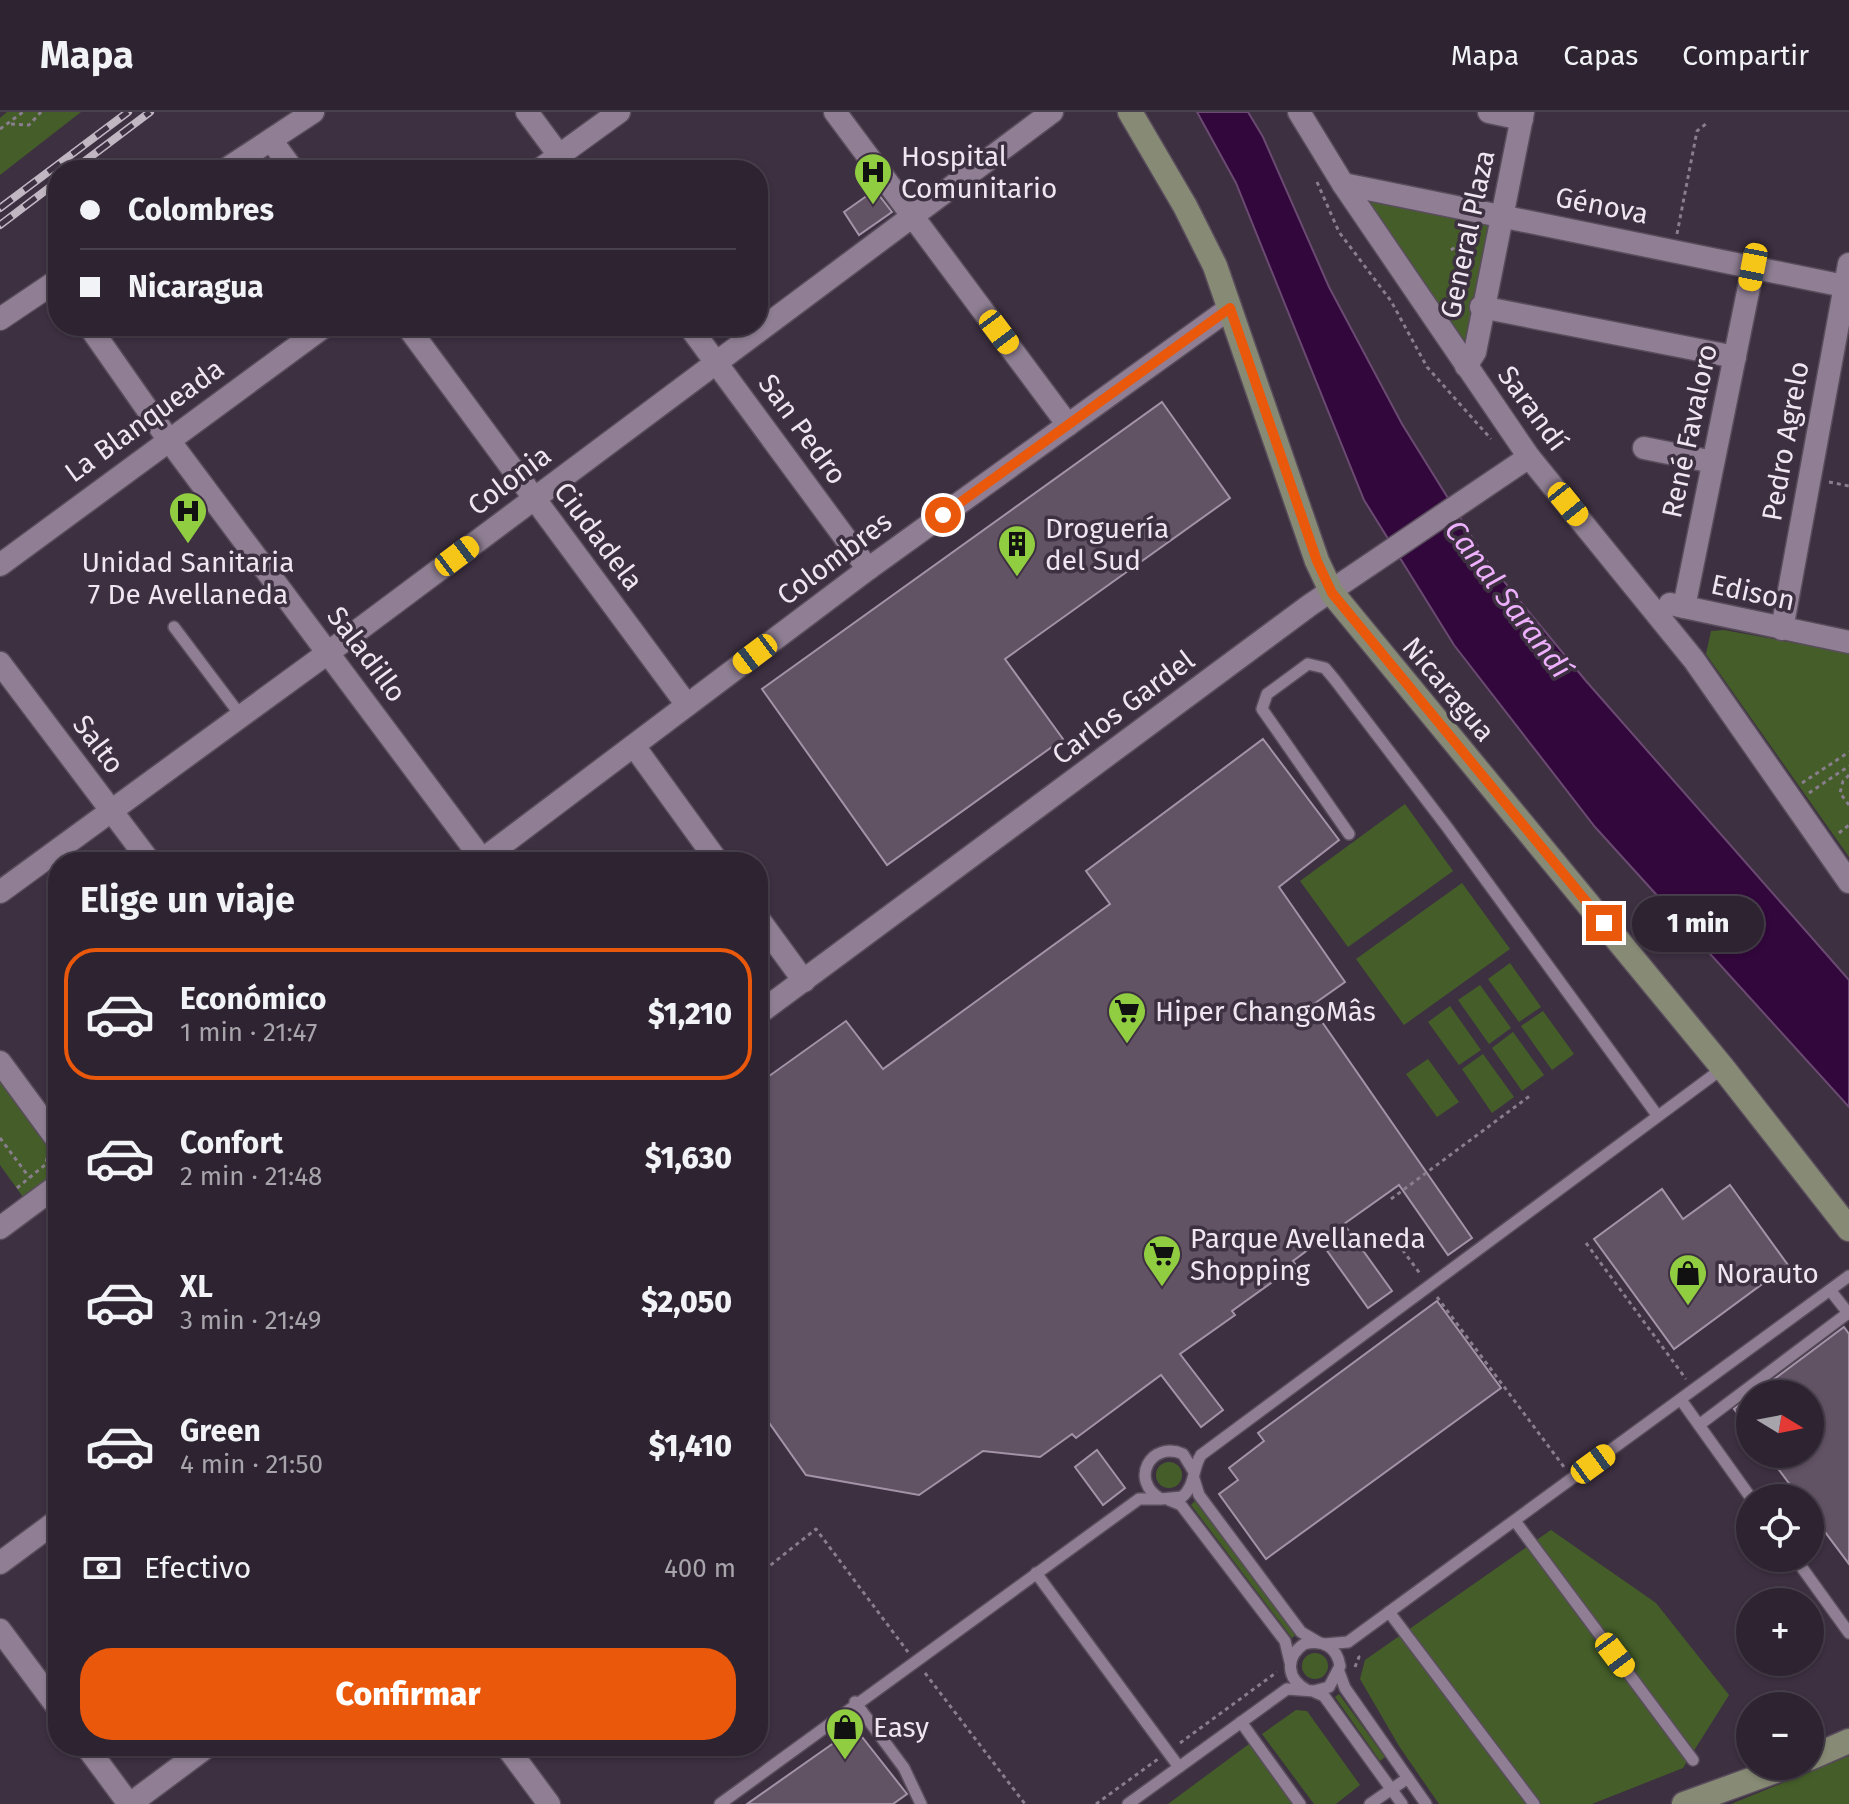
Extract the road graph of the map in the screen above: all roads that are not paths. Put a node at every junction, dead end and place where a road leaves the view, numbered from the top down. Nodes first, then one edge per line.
1 (313, 112) edge
2 (527, 112) edge
3 (619, 112) edge
4 (835, 112) edge
5 (1052, 112) edge
6 (1130, 112) edge
7 (1299, 112) edge
8 (1489, 112) edge
9 (1522, 115) edge
10 (271, 140) junction
11 (240, 160) edge
12 (286, 160) edge
13 (562, 160) edge
14 (567, 160) edge
15 (1343, 184) junction
16 (911, 216) junction
17 (1502, 216) junction
18 (1753, 267) junction
19 (1847, 279) edge
20 (48, 288) edge
21 (1481, 307) junction
22 (1230, 308) junction
23 (0, 319) edge
24 (768, 323) edge
25 (96, 336) edge
26 (311, 336) edge
27 (414, 336) edge
28 (696, 336) edge
29 (751, 336) edge
30 (1735, 357) junction
31 (716, 362) junction
32 (1466, 366) junction
33 (1068, 425) junction
34 (168, 439) junction
35 (1644, 448) dead end
36 (1529, 457) junction
37 (1713, 462) junction
38 (534, 499) junction
39 (0, 565) edge
40 (868, 569) junction
41 (1332, 593) junction
42 (1645, 599) junction
43 (1684, 607) junction
44 (1717, 615) junction
45 (174, 627) dead end
46 (1782, 629) junction
47 (1849, 642) edge
48 (329, 652) junction
49 (1694, 660) junction
50 (0, 663) edge
51 (687, 705) junction
52 (241, 716) junction
53 (634, 746) junction
54 (112, 810) junction
55 (1349, 834) dead end
56 (55, 852) edge
57 (143, 852) edge
58 (475, 852) edge
59 (494, 852) edge
60 (711, 852) edge
61 (48, 857) edge
62 (1849, 882) edge
63 (0, 892) edge
64 (768, 932) edge
65 (804, 981) junction
66 (768, 1007) edge
67 (0, 1062) edge
68 (1723, 1068) junction
69 (1657, 1115) junction
70 (48, 1140) edge
71 (48, 1192) edge
72 (0, 1228) edge
73 (1849, 1229) edge
74 (1849, 1276) edge
75 (1830, 1290) junction
76 (1849, 1314) edge
77 (1681, 1400) junction
78 (1699, 1425) junction
79 (1183, 1454) junction
80 (1201, 1455) junction
81 (1194, 1475) junction
82 (1145, 1481) junction
83 (1741, 1484) edge
84 (1139, 1499) junction
85 (1165, 1500) junction
86 (1515, 1521) junction
87 (48, 1527) edge
88 (0, 1563) edge
89 (1805, 1572) edge
90 (1036, 1573) junction
91 (1389, 1612) junction
92 (0, 1630) edge
93 (1849, 1633) edge
94 (1348, 1642) junction
95 (1322, 1643) junction
96 (1287, 1668) junction
97 (1340, 1669) junction
98 (1287, 1689) junction
99 (1310, 1691) junction
100 (48, 1695) edge
101 (855, 1702) junction
102 (1241, 1722) junction
103 (1849, 1741) edge
104 (1824, 1752) edge
105 (94, 1756) edge
106 (195, 1756) edge
107 (513, 1756) edge
108 (1693, 1760) dead end
109 (1179, 1767) junction
110 (1408, 1778) junction
111 (1750, 1780) edge
112 (1391, 1789) junction
113 (130, 1804) edge
114 (549, 1804) edge
115 (720, 1804) edge
116 (921, 1804) edge
117 (1128, 1804) edge
118 (1300, 1804) edge
119 (1370, 1804) edge
120 (1402, 1804) edge
121 (1426, 1804) edge
122 (1534, 1804) edge
123 (1684, 1804) edge

1 - 10 street
2 - 13 street
3 - 14 street
4 - 16 street
5 - 16 street, Colonia
6 - 22 main road, Nicaragua
7 - 15 street, Sarandí
8 - 9 street
9 - 17 street, General Plaza
10 - 11 street
10 - 12 street
15 - 17 street, Génova
15 - 32 street, Sarandí
16 - 24 street, Colonia
16 - 33 street
17 - 18 street, Génova
17 - 21 street, General Plaza
18 - 19 street, Génova
18 - 30 street, René Favaloro
19 - 46 street, Pedro Agrelo
20 - 23 street
21 - 30 street
21 - 32 street, General Plaza
22 - 33 street, Colombres
22 - 41 main road, Nicaragua
25 - 34 street, Saladillo
26 - 34 street, La Blanqueada
27 - 38 street, Ciudadela
28 - 31 street, San Pedro
29 - 31 street, Colonia
30 - 37 street, René Favaloro
31 - 38 street, Colonia
31 - 40 street, San Pedro
32 - 36 street, Sarandí
33 - 40 street, Colombres
34 - 39 street, La Blanqueada
34 - 48 street, Saladillo
35 - 37 street
36 - 41 street, Carlos Gardel
36 - 42 street, Sarandí
37 - 43 street, René Favaloro
38 - 48 street, Colonia
38 - 51 street, Ciudadela
40 - 51 street, Colombres
41 - 65 street, Carlos Gardel
41 - 68 main road, Nicaragua
42 - 43 street, Edison
42 - 49 street, Sarandí
43 - 44 street, Edison
44 - 46 street, Edison
44 - 49 street
45 - 52 lane
46 - 47 street, Edison
48 - 52 street, Colonia
48 - 58 street, Saladillo
49 - 62 street, Sarandí
50 - 54 street, Salto
51 - 53 street, Colombres
52 - 54 street, Colonia
53 - 59 street, Colombres
53 - 60 street
54 - 56 street, Colonia
54 - 57 street, Salto
55 - 69 lane
61 - 63 street, Colonia
64 - 65 street
65 - 66 street, Carlos Gardel
67 - 70 street
68 - 69 lane
68 - 73 main road, Nicaragua
69 - 80 lane
71 - 72 street
74 - 75 lane
75 - 76 lane
75 - 77 lane
76 - 78 lane
77 - 78 lane
77 - 86 lane
78 - 83 lane
79 - 80 lane
79 - 81 lane
79 - 82 lane
80 - 81 lane
81 - 85 lane
81 - 95 lane
82 - 84 lane
82 - 85 lane
84 - 85 lane
84 - 90 lane
85 - 96 lane
86 - 91 lane
86 - 108 lane
87 - 88 street
89 - 93 lane
90 - 101 lane
90 - 109 lane
91 - 94 lane
91 - 122 lane
92 - 100 street
94 - 95 lane
94 - 97 lane
95 - 96 lane
95 - 97 lane
96 - 98 lane
96 - 99 lane
97 - 99 lane
97 - 110 lane
98 - 99 lane
98 - 102 lane
99 - 112 lane
101 - 115 lane
101 - 116 lane
102 - 109 lane
102 - 118 lane
103 - 104 main road
105 - 113 street
106 - 113 street
107 - 114 street
109 - 117 lane
110 - 112 lane
110 - 121 lane
111 - 123 main road
112 - 119 lane
112 - 120 lane

